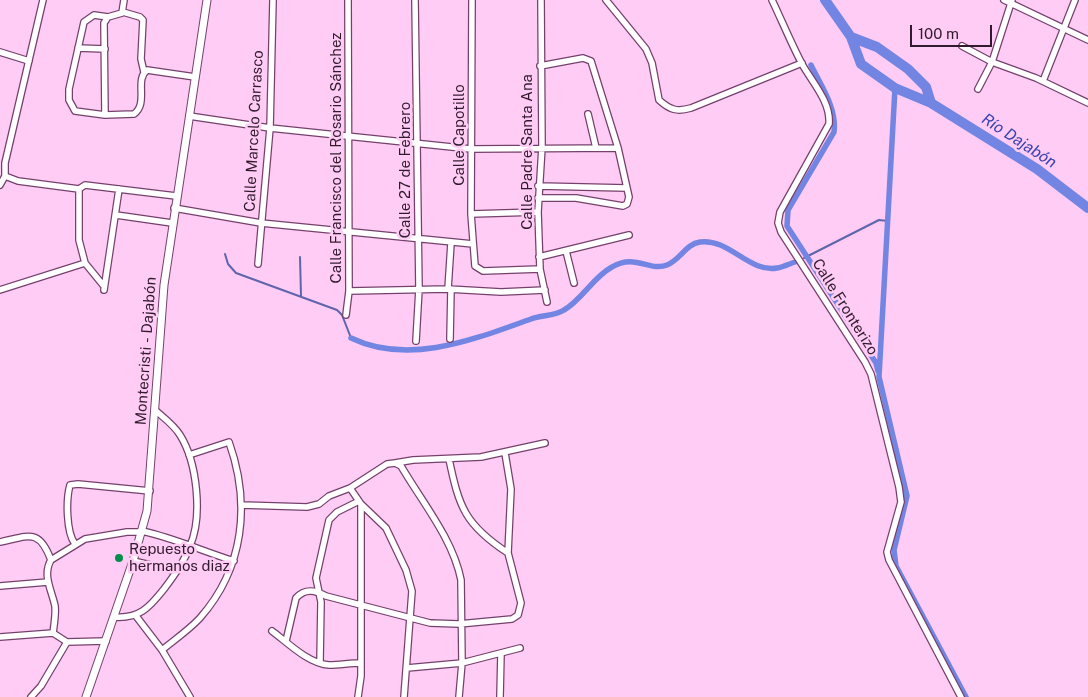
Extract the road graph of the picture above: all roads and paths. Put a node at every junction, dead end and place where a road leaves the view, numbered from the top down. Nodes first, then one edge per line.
1 (43, 0) edge
2 (124, 0) edge
3 (207, 0) edge
4 (273, 0) edge
5 (348, 0) edge
6 (416, 0) edge
7 (472, 0) edge
8 (541, 0) edge
9 (606, 0) edge
10 (772, 0) edge
11 (1004, 0) edge
12 (1075, 0) edge
13 (1012, 2) edge
14 (123, 12) junction
15 (108, 17) junction
16 (1063, 28) junction
17 (1088, 40) edge
18 (962, 46) dead end
19 (78, 48) junction
20 (105, 49) junction
21 (0, 52) edge
22 (29, 60) junction
23 (992, 62) junction
24 (802, 63) junction
25 (540, 66) junction
26 (144, 72) junction
27 (195, 77) junction
28 (1042, 81) junction
29 (978, 89) dead end
30 (1088, 103) edge
31 (588, 114) dead end
32 (105, 115) junction
33 (189, 116) junction
34 (270, 128) junction
35 (347, 136) junction
36 (418, 144) junction
37 (542, 148) junction
38 (596, 148) junction
39 (618, 148) junction
40 (471, 149) junction
41 (5, 176) junction
42 (0, 185) edge
43 (538, 186) junction
44 (627, 188) junction
45 (79, 189) junction
46 (119, 189) junction
47 (176, 196) junction
48 (538, 198) junction
49 (174, 208) junction
50 (538, 212) junction
51 (471, 214) junction
52 (116, 215) junction
53 (172, 223) junction
54 (261, 223) junction
55 (347, 233) junction
56 (628, 235) dead end
57 (418, 240) junction
58 (451, 243) junction
59 (473, 244) junction
60 (566, 251) junction
61 (539, 257) junction
62 (85, 263) junction
63 (258, 264) dead end
64 (540, 269) junction
65 (574, 282) dead end
66 (419, 288) junction
67 (450, 289) junction
68 (0, 290) edge
69 (545, 290) junction
70 (348, 291) junction
71 (547, 302) dead end
72 (346, 315) dead end
73 (450, 339) dead end
74 (416, 341) dead end
75 (155, 410) junction
76 (545, 443) dead end
77 (505, 453) junction
78 (189, 455) junction
79 (450, 459) junction
80 (395, 463) junction
81 (350, 488) junction
82 (150, 491) junction
83 (360, 502) junction
84 (241, 505) junction
85 (142, 532) junction
86 (0, 542) edge
87 (75, 544) junction
88 (191, 545) junction
89 (508, 553) junction
90 (51, 560) junction
91 (133, 561) junction
92 (234, 561) junction
93 (177, 571) junction
94 (48, 582) junction
95 (0, 586) edge
96 (317, 591) junction
97 (360, 605) junction
98 (136, 616) junction
99 (114, 617) junction
100 (410, 619) junction
101 (459, 624) junction
102 (272, 631) dead end
103 (53, 634) junction
104 (0, 635) edge
105 (106, 641) junction
106 (67, 642) junction
107 (286, 642) junction
108 (520, 648) dead end
109 (162, 650) junction
110 (501, 653) junction
111 (320, 662) junction
112 (361, 663) junction
113 (462, 663) junction
114 (407, 668) junction
115 (31, 697) edge
116 (86, 697) edge
117 (190, 697) edge
118 (358, 697) edge
119 (404, 697) edge
120 (459, 697) edge
121 (500, 697) edge
122 (961, 697) edge

1 - 22 street
2 - 14 street
3 - 27 main road, Montecristi - Dajabón
4 - 34 street, Calle Marcelo Carrasco
5 - 35 street, Calle Francisco del Rosario Sánchez
6 - 36 street, Calle 27 de Febrero
7 - 40 street, Calle Capotillo
8 - 25 street, Calle Padre Santa Ana
9 - 24 street
10 - 24 street, Calle Fronterizo
11 - 13 street
12 - 16 street
13 - 16 street
13 - 23 street
14 - 15 street
14 - 26 street
15 - 19 street
15 - 20 street
16 - 17 street
16 - 28 street
18 - 23 street
19 - 20 street
19 - 32 street
20 - 32 street
21 - 22 street
22 - 41 street
23 - 28 street
23 - 29 street
24 - 122 street, Calle Fronterizo
25 - 37 street, Calle Padre Santa Ana
25 - 39 street
26 - 27 street
26 - 32 street
27 - 33 main road, Montecristi - Dajabón
28 - 30 street
31 - 38 street
33 - 34 street
33 - 47 main road, Montecristi - Dajabón
34 - 35 street
34 - 54 street, Calle Marcelo Carrasco
35 - 36 street
35 - 55 street, Calle Francisco del Rosario Sánchez
36 - 40 street
36 - 57 street, Calle 27 de Febrero
37 - 38 street
37 - 40 street
37 - 43 street, Calle Padre Santa Ana
38 - 39 street
39 - 44 street
40 - 51 street, Calle Capotillo
41 - 42 street
41 - 45 street
43 - 44 street
43 - 48 street, Calle Padre Santa Ana
44 - 48 street
45 - 46 street
45 - 62 street
46 - 47 street
46 - 52 street
47 - 49 main road, Montecristi - Dajabón
48 - 50 street, Calle Padre Santa Ana
49 - 53 main road, Montecristi - Dajabón
49 - 54 street
50 - 51 street
50 - 61 street, Calle Padre Santa Ana
51 - 59 street, Calle Capotillo
52 - 53 street
52 - 62 street
53 - 75 main road, Montecristi - Dajabón
54 - 55 street
54 - 63 street, Calle Marcelo Carrasco
55 - 57 street
55 - 70 street, Calle Francisco del Rosario Sánchez
56 - 60 street
57 - 58 street
57 - 66 street, Calle 27 de Febrero
58 - 59 street
58 - 67 street
59 - 64 street, Calle Capotillo
60 - 61 street
60 - 65 street
61 - 64 street, Calle Padre Santa Ana
62 - 68 street
64 - 69 street, Calle Padre Santa Ana
66 - 67 street
66 - 70 street
66 - 74 street, Calle 27 de Febrero
67 - 69 street
67 - 73 street
69 - 71 street, Calle Padre Santa Ana
70 - 72 street, Calle Francisco del Rosario Sánchez
75 - 78 street
75 - 82 main road, Montecristi - Dajabón
76 - 77 street
77 - 79 street
77 - 89 street
78 - 84 street
78 - 88 street
79 - 80 street
79 - 89 street
80 - 81 street
80 - 101 street
81 - 83 street
81 - 84 street
82 - 85 main road, Montecristi - Dajabón
82 - 87 street
83 - 96 street
83 - 97 street
83 - 100 street
84 - 92 street
85 - 87 street
85 - 88 street
85 - 91 main road, Montecristi - Dajabón
86 - 90 street
87 - 90 street
88 - 92 street
88 - 93 street
89 - 101 street
90 - 94 street
91 - 93 street
91 - 99 main road, Montecristi - Dajabón
92 - 109 street
93 - 98 street
94 - 95 street
94 - 103 street
96 - 97 street
96 - 107 street
96 - 111 street
97 - 100 street
97 - 112 street
98 - 99 street
98 - 109 street
99 - 105 main road, Montecristi - Dajabón
100 - 101 street
100 - 114 street
101 - 113 street
102 - 107 street
103 - 104 street
103 - 106 street
105 - 106 street
105 - 116 main road, Montecristi - Dajabón
106 - 115 street
107 - 111 street
108 - 110 street
109 - 117 street
110 - 113 street
110 - 121 street
111 - 112 street
112 - 118 street
113 - 114 street
113 - 120 street
114 - 119 street

